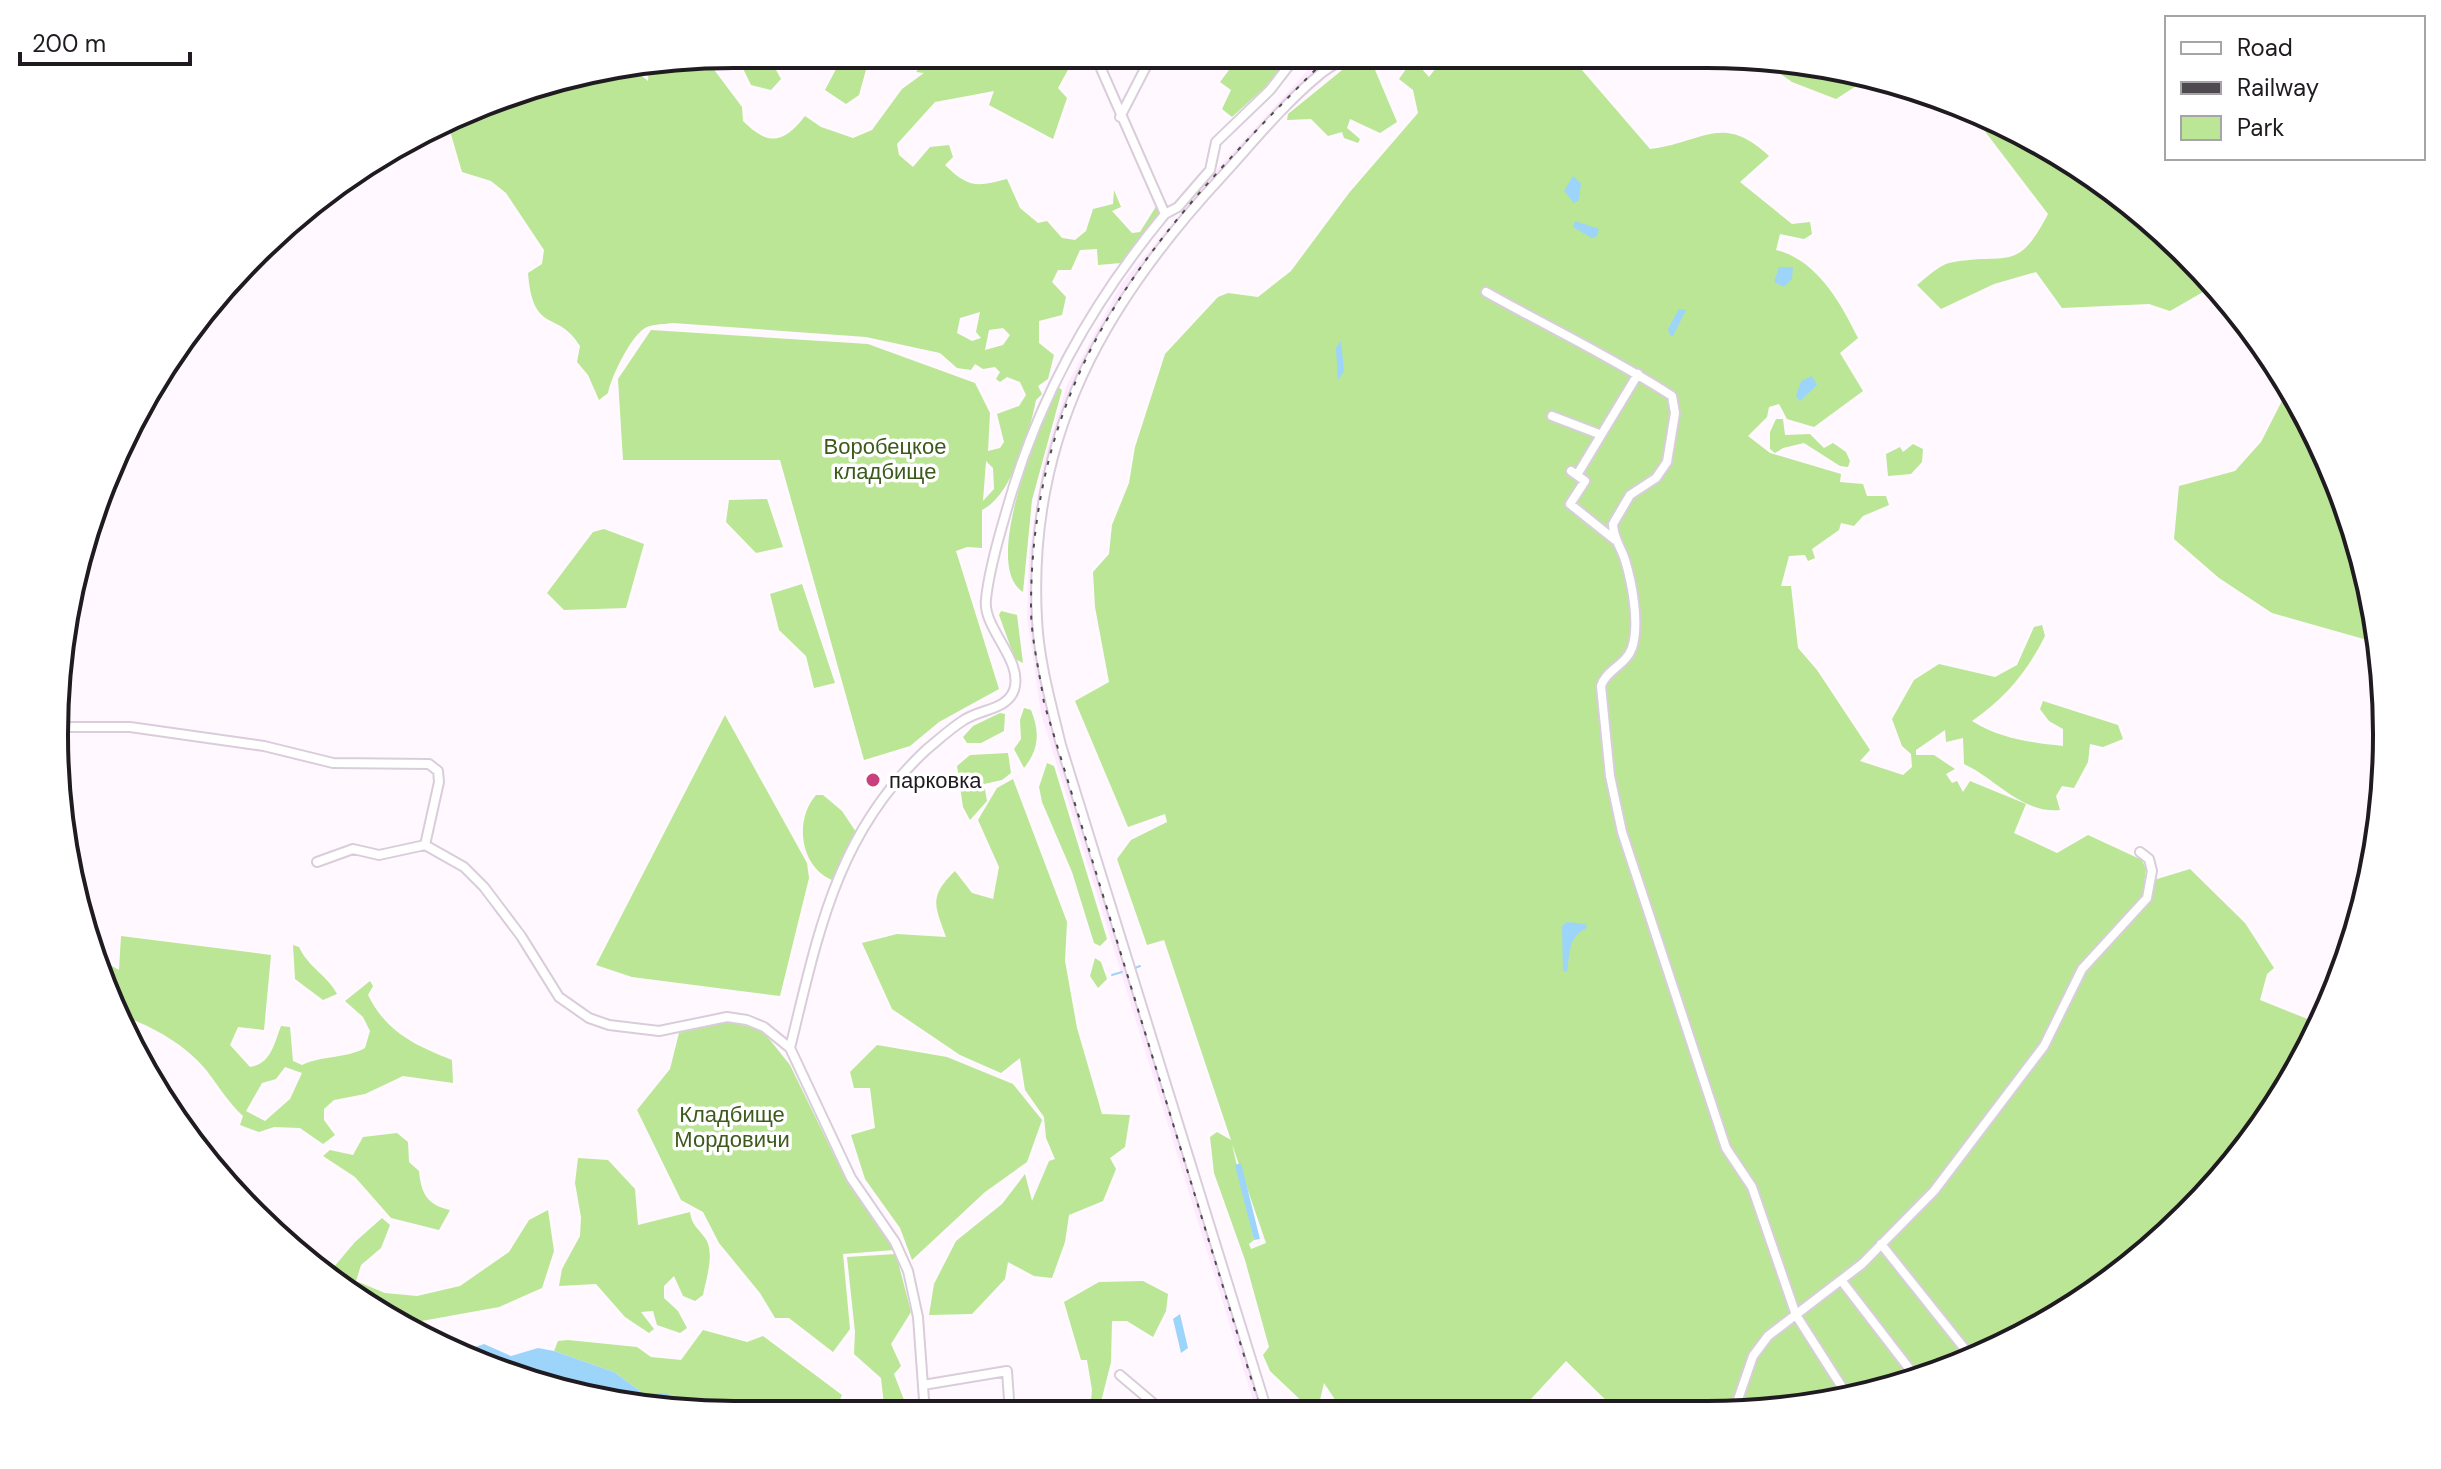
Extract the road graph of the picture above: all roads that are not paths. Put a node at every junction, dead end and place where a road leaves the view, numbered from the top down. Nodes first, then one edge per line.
1 (1100, 68) edge
2 (1145, 68) edge
3 (1287, 68) edge
4 (1328, 68) edge
5 (1120, 117) junction
6 (1165, 214) junction
7 (1486, 292) dead end
8 (1638, 374) junction
9 (1552, 416) dead end
10 (1599, 434) junction
11 (1616, 540) junction
12 (68, 727) edge
13 (425, 845) junction
14 (2140, 852) dead end
15 (317, 862) dead end
16 (790, 1048) junction
17 (1881, 1244) junction
18 (1841, 1280) junction
19 (1796, 1315) junction
20 (1965, 1349) edge
21 (1910, 1369) edge
22 (1120, 1375) dead end
23 (923, 1385) junction
24 (1842, 1387) edge
25 (1738, 1400) edge
26 (924, 1401) edge
27 (1009, 1401) edge
28 (1151, 1401) edge
29 (1264, 1401) edge

1 - 5 street
2 - 5 street
3 - 6 street
4 - 29 street
5 - 6 street
6 - 16 street
7 - 8 street
8 - 10 street
8 - 11 street
9 - 10 street
10 - 11 street
11 - 19 street
12 - 13 street
13 - 15 street
13 - 16 street
14 - 17 street
16 - 23 street
17 - 18 street
17 - 20 street
18 - 19 street
18 - 21 street
19 - 24 street
19 - 25 street
22 - 28 street
23 - 26 street
23 - 27 street

